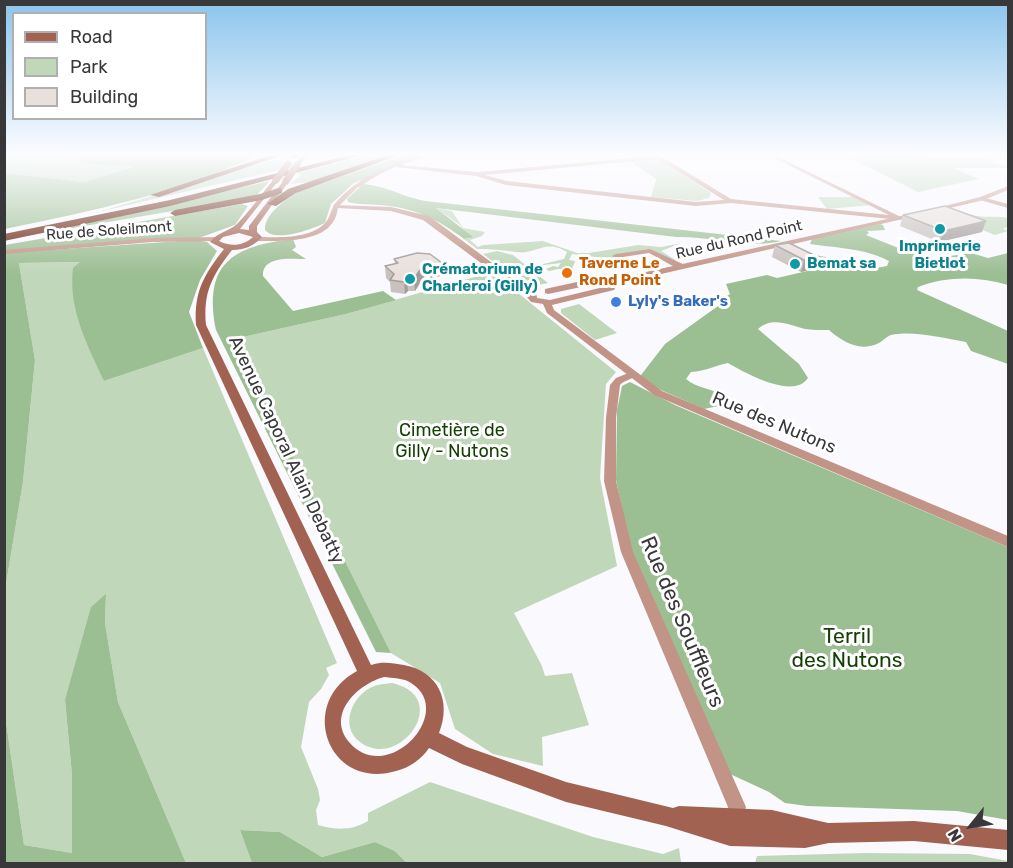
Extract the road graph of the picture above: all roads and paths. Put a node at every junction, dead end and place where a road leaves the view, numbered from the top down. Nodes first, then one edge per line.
1 (154, 195) edge
2 (187, 195) edge
3 (203, 195) edge
4 (271, 195) edge
5 (283, 195) edge
6 (343, 195) edge
7 (619, 195) edge
8 (716, 195) edge
9 (720, 195) edge
10 (852, 195) edge
11 (993, 195) edge
12 (982, 199) junction
13 (731, 201) junction
14 (237, 202) junction
15 (265, 202) junction
16 (702, 203) junction
17 (336, 206) junction
18 (1008, 206) edge
19 (255, 207) junction
20 (877, 207) junction
21 (837, 211) junction
22 (900, 218) junction
23 (853, 229) junction
24 (230, 232) junction
25 (7, 234) edge
26 (255, 236) junction
27 (215, 239) junction
28 (4, 243) edge
29 (229, 248) junction
30 (4, 252) edge
31 (616, 256) dead end
32 (682, 267) junction
33 (614, 282) junction
34 (548, 291) junction
35 (533, 294) junction
36 (552, 302) junction
37 (631, 375) junction
38 (1008, 542) edge
39 (368, 674) junction
40 (428, 737) junction
41 (666, 816) junction
42 (735, 817) junction
43 (829, 833) junction
44 (1008, 840) edge

1 - 25 highway
2 - 25 highway
3 - 25 highway
4 - 15 highway
5 - 15 highway
6 - 17 street
7 - 16 street
8 - 16 street
9 - 13 street
10 - 20 street
11 - 12 street, Rue du Rond Point
12 - 18 street
12 - 22 street, Rue du Rond Point
13 - 16 street
13 - 21 street
14 - 15 highway
14 - 19 highway
14 - 28 highway
15 - 19 main road
15 - 26 main road
17 - 26 street
17 - 35 street
19 - 24 main road
20 - 21 street
20 - 22 street
21 - 22 street
21 - 23 street
22 - 23 street, Rue du Rond Point
23 - 32 street, Rue du Rond Point
24 - 26 main road
24 - 27 main road
26 - 29 main road
27 - 29 main road
27 - 30 street, Rue de Soleilmont
29 - 39 main road, Avenue Caporal Alain Debatty
31 - 32 street
32 - 33 street, Rue du Rond Point
33 - 34 street, Rue du Rond Point
33 - 36 street, Rue du Rond Point
34 - 35 street, Rue du Rond Point
34 - 36 street
35 - 36 street
36 - 37 street, Rue des Nutons
37 - 38 street, Rue des Nutons
37 - 42 street, Rue des Souffleurs
39 - 40 main road
39 - 40 main road
40 - 41 main road
41 - 42 main road
41 - 43 main road
42 - 43 main road
43 - 44 main road

